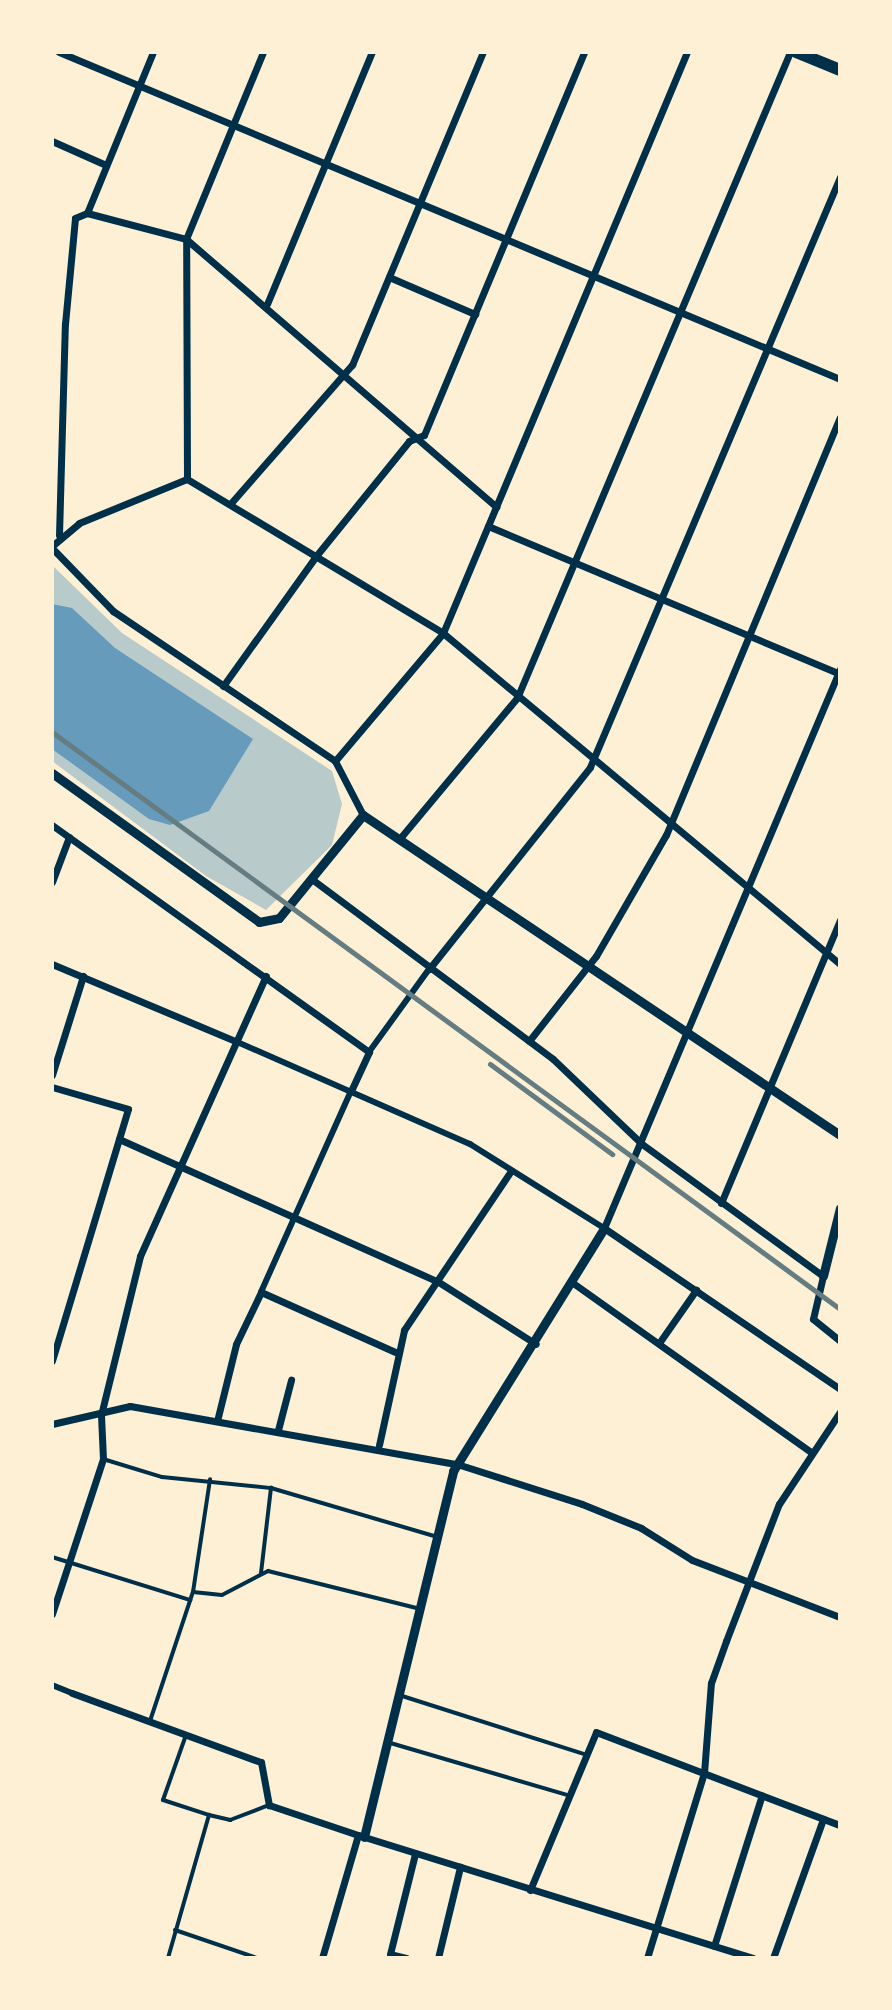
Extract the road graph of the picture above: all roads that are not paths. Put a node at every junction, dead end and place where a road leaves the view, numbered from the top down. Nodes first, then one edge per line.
1 (59, 52) edge
2 (153, 52) edge
3 (263, 52) edge
4 (372, 52) edge
5 (483, 52) edge
6 (584, 52) edge
7 (687, 52) edge
8 (790, 52) edge
9 (796, 52) edge
10 (840, 70) edge
11 (139, 85) junction
12 (232, 125) junction
13 (52, 141) edge
14 (325, 163) junction
15 (106, 165) junction
16 (840, 177) edge
17 (420, 204) junction
18 (87, 213) junction
19 (186, 239) junction
20 (505, 239) junction
21 (592, 275) junction
22 (389, 277) junction
23 (267, 304) junction
24 (680, 311) junction
25 (475, 314) junction
26 (768, 348) junction
27 (345, 374) junction
28 (840, 379) edge
29 (840, 418) edge
30 (417, 437) junction
31 (187, 479) junction
32 (231, 503) junction
33 (496, 507) junction
34 (488, 526) junction
35 (59, 535) junction
36 (52, 547) edge
37 (316, 556) junction
38 (576, 562) junction
39 (662, 599) junction
40 (443, 633) junction
41 (750, 635) junction
42 (840, 672) edge
43 (223, 686) junction
44 (517, 698) junction
45 (335, 761) junction
46 (593, 761) junction
47 (52, 773) edge
48 (363, 815) junction
49 (52, 825) edge
50 (670, 827) junction
51 (69, 837) junction
52 (401, 837) junction
53 (313, 880) junction
54 (52, 882) edge
55 (747, 893) junction
56 (482, 894) junction
57 (840, 920) edge
58 (824, 957) junction
59 (52, 964) edge
60 (840, 964) edge
61 (588, 968) junction
62 (429, 969) junction
63 (83, 976) junction
64 (266, 976) junction
65 (688, 1035) junction
66 (235, 1041) junction
67 (529, 1041) junction
68 (369, 1052) junction
69 (52, 1075) edge
70 (52, 1087) edge
71 (351, 1091) junction
72 (768, 1092) junction
73 (840, 1135) edge
74 (119, 1139) junction
75 (642, 1144) junction
76 (182, 1164) junction
77 (511, 1171) junction
78 (721, 1203) junction
79 (840, 1208) edge
80 (296, 1216) junction
81 (604, 1228) junction
82 (823, 1276) junction
83 (437, 1281) junction
84 (573, 1283) junction
85 (696, 1290) junction
86 (261, 1292) junction
87 (840, 1341) edge
88 (659, 1343) junction
89 (536, 1344) junction
90 (395, 1352) junction
91 (52, 1361) edge
92 (291, 1380) dead end
93 (840, 1389) edge
94 (840, 1412) edge
95 (101, 1415) junction
96 (217, 1421) junction
97 (52, 1424) edge
98 (278, 1430) junction
99 (379, 1445) junction
100 (811, 1452) junction
101 (103, 1459) junction
102 (457, 1464) junction
103 (210, 1479) junction
104 (271, 1488) junction
105 (435, 1537) junction
106 (52, 1557) edge
107 (69, 1562) junction
108 (261, 1575) junction
109 (751, 1585) junction
110 (193, 1592) junction
111 (190, 1600) junction
112 (416, 1608) junction
113 (52, 1614) edge
114 (840, 1617) edge
115 (52, 1685) edge
116 (72, 1693) joint
117 (396, 1694) junction
118 (149, 1721) junction
119 (186, 1735) junction
120 (385, 1741) junction
121 (587, 1755) junction
122 (704, 1773) junction
123 (762, 1795) junction
124 (570, 1796) junction
125 (269, 1805) junction
126 (209, 1815) junction
127 (823, 1819) junction
128 (840, 1825) edge
129 (361, 1836) junction
130 (415, 1854) junction
131 (460, 1867) junction
132 (530, 1890) junction
133 (657, 1928) junction
134 (175, 1930) junction
135 (714, 1946) junction
136 (168, 1958) edge
137 (257, 1958) edge
138 (322, 1958) edge
139 (406, 1958) edge
140 (438, 1958) edge
141 (647, 1958) edge
142 (753, 1958) edge
143 (773, 1958) edge

1 - 11 street
2 - 11 street
3 - 12 street
4 - 14 street
5 - 17 street
6 - 20 street
7 - 21 street
8 - 24 street
9 - 10 main road
11 - 12 street
11 - 15 street
12 - 14 street
12 - 19 street
13 - 15 street
14 - 17 street
14 - 23 street
15 - 18 street
16 - 26 street
17 - 20 street
17 - 22 street
18 - 19 street
18 - 35 street
19 - 23 street
19 - 31 street
20 - 21 street
20 - 25 street
21 - 24 street
21 - 33 street
22 - 25 street
22 - 27 street
23 - 27 street
24 - 26 street
24 - 38 street
25 - 30 street
26 - 28 street
26 - 39 street
27 - 30 street
27 - 32 street
29 - 41 street
30 - 33 street
30 - 37 street
31 - 32 street
31 - 35 street
32 - 37 street
33 - 34 street
34 - 38 street
34 - 40 street
35 - 36 street
36 - 43 street
37 - 40 street
37 - 43 street
38 - 39 street
38 - 44 street
39 - 41 street
39 - 46 street
40 - 44 street
40 - 45 street
41 - 42 street
41 - 50 street
42 - 55 street
43 - 45 street
44 - 46 street
44 - 52 street
45 - 48 street
46 - 50 street
46 - 56 street
47 - 53 street
48 - 52 street
48 - 53 street
49 - 51 street
50 - 55 street
50 - 61 street
51 - 54 street
51 - 64 street
52 - 56 street
53 - 62 street
55 - 58 street
55 - 65 street
56 - 61 street
56 - 62 street
57 - 58 street
58 - 60 street
58 - 72 street
59 - 63 street
61 - 65 street
61 - 67 street
62 - 67 street
62 - 68 street
63 - 66 street
63 - 69 street
64 - 66 street
64 - 68 street
65 - 72 street
65 - 75 street
66 - 71 street
66 - 76 street
67 - 75 street
68 - 71 street
70 - 74 street
71 - 77 street
71 - 80 street
72 - 73 street
72 - 78 street
74 - 76 street
74 - 91 street
75 - 78 street
75 - 81 street
76 - 80 street
76 - 95 street
77 - 81 street
77 - 83 street
78 - 82 street
79 - 82 street
80 - 83 street
80 - 86 street
81 - 84 street
81 - 85 street
82 - 87 street
83 - 89 street
83 - 90 street
84 - 88 street
84 - 89 street
85 - 88 street
85 - 93 street
86 - 90 street
86 - 96 street
88 - 100 street
89 - 102 street
90 - 99 street
92 - 98 street
94 - 100 street
95 - 96 street
95 - 97 street
95 - 101 street
96 - 98 street
98 - 99 street
99 - 102 street
100 - 109 street
101 - 103 lane
101 - 107 street
102 - 105 street
102 - 109 street
103 - 104 lane
103 - 110 lane
104 - 105 lane
104 - 108 lane
105 - 112 street
106 - 107 lane
107 - 111 lane
107 - 113 street
108 - 110 lane
108 - 112 lane
109 - 114 street
109 - 122 street
110 - 111 lane
111 - 118 lane
112 - 117 street
115 - 116 street
116 - 118 street
117 - 120 street
117 - 121 lane
118 - 119 street
119 - 125 street
119 - 126 lane
120 - 124 lane
120 - 129 street
121 - 122 street
121 - 124 street
122 - 123 street
122 - 133 street
123 - 127 street
123 - 135 street
124 - 132 street
125 - 126 lane
125 - 129 street
126 - 134 lane
127 - 128 street
127 - 143 street
129 - 130 street
129 - 138 street
130 - 131 street
130 - 139 street
131 - 132 street
131 - 140 street
132 - 133 street
133 - 135 street
133 - 141 street
134 - 136 lane
134 - 137 lane
135 - 142 street

